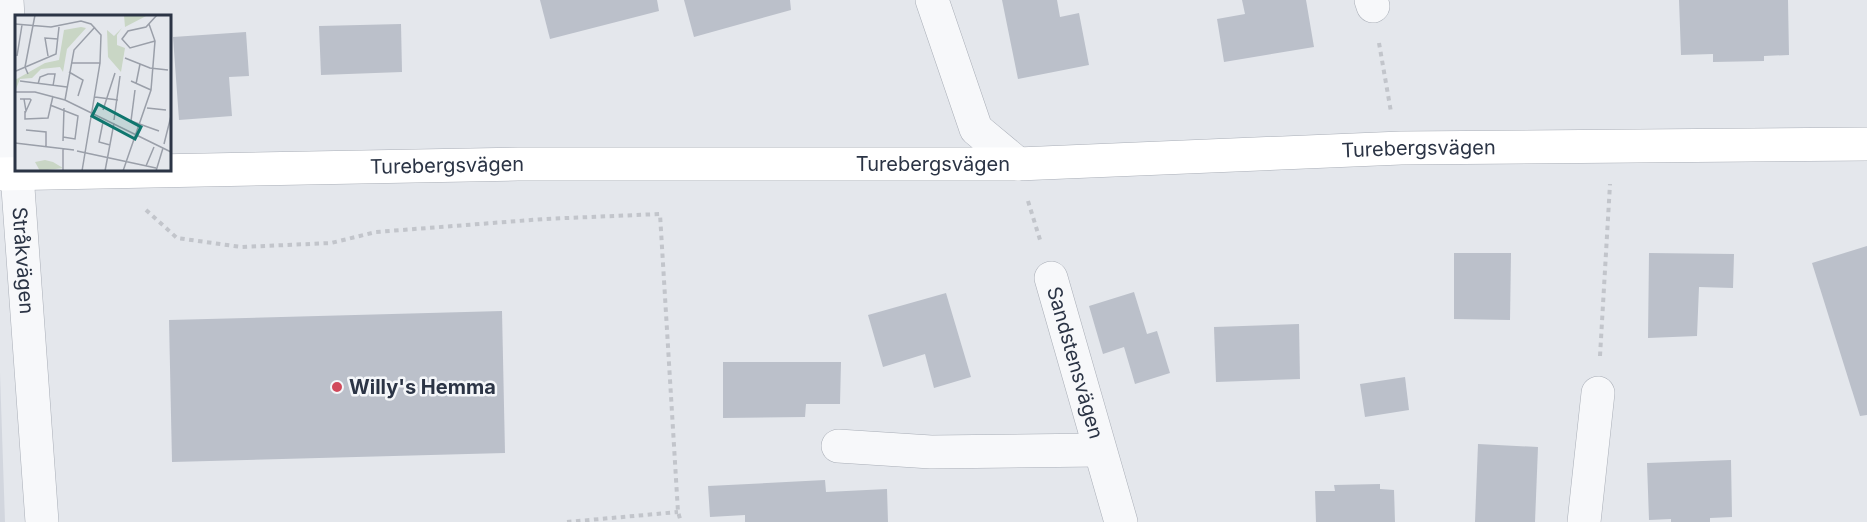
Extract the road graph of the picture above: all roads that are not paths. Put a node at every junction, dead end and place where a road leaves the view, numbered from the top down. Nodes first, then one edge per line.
1 (7, 0) edge
2 (932, 0) edge
3 (1867, 144) edge
4 (1018, 164) junction
5 (161, 171) edge
6 (171, 171) edge
7 (8, 174) edge
8 (1051, 278) road end
9 (1598, 393) road end
10 (838, 446) dead end
11 (1099, 450) junction
12 (42, 522) edge
13 (1121, 522) edge
14 (1584, 522) edge

1 - 7 street, Stråkvägen
2 - 4 street
3 - 4 street, Turebergsvägen
4 - 6 street, Turebergsvägen
5 - 7 street, Turebergsvägen
7 - 12 street, Stråkvägen
8 - 11 street, Sandstensvägen
9 - 14 street
10 - 11 street, Sandstensvägen
11 - 13 street, Sandstensvägen

